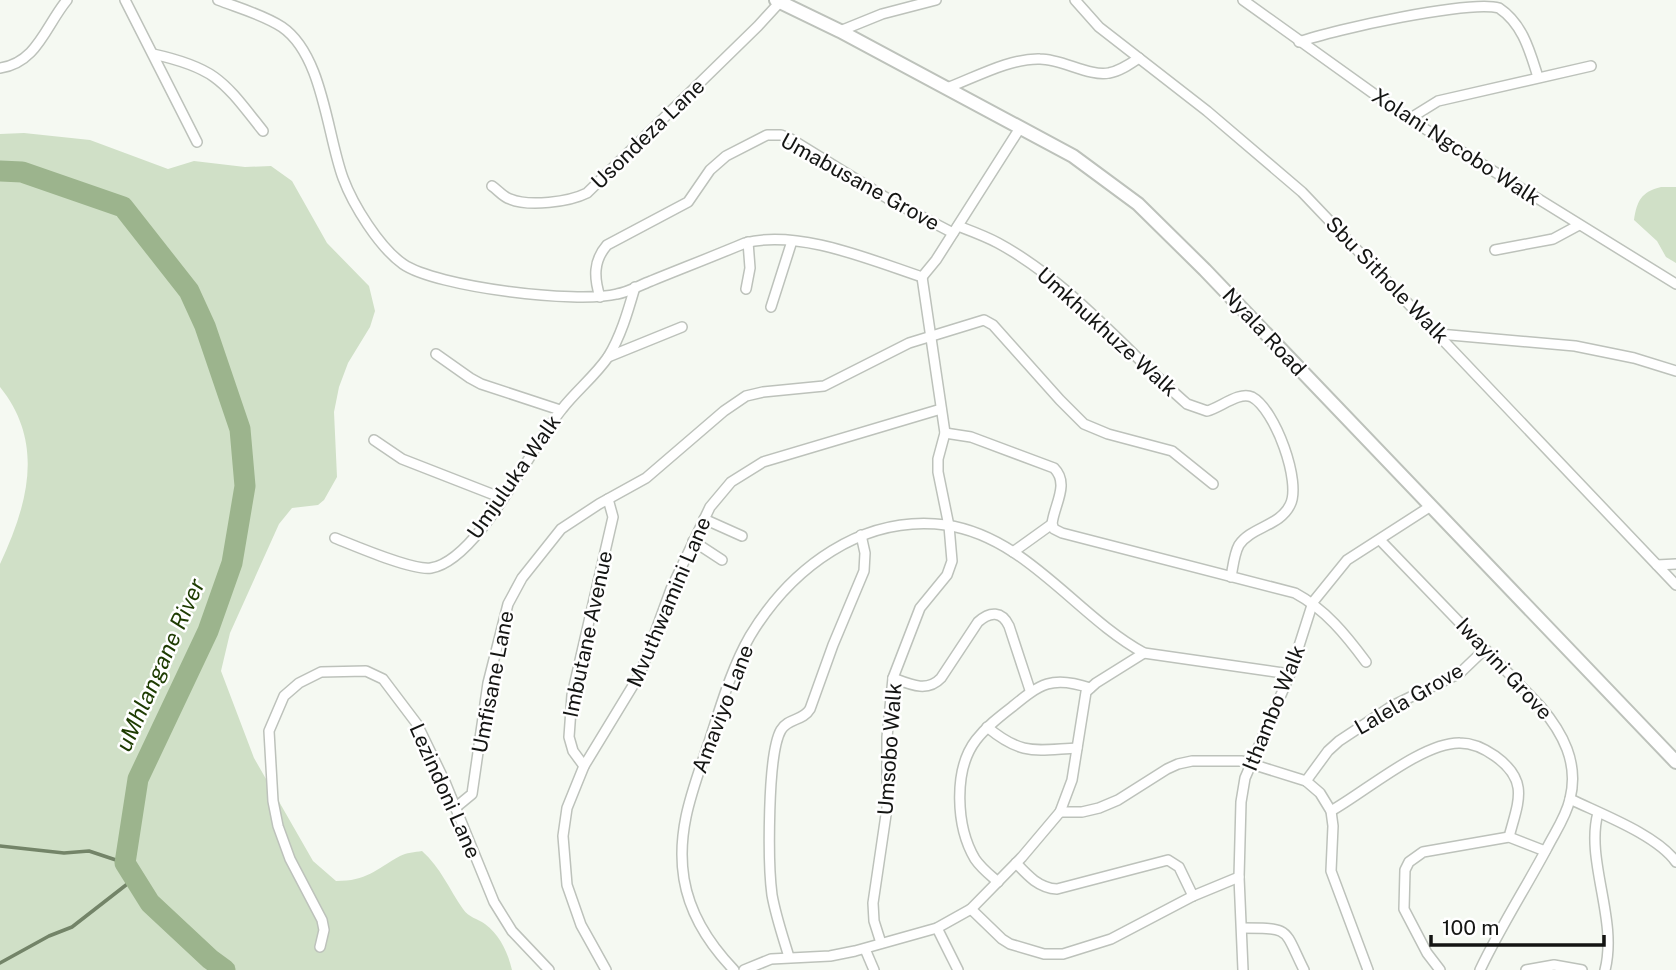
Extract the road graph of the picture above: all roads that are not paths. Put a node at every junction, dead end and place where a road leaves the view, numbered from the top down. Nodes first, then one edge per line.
1 (67, 0) edge
2 (125, 0) edge
3 (218, 0) edge
4 (936, 0) edge
5 (1075, 0) edge
6 (1243, 0) edge
7 (1451, 1) edge
8 (785, 2) edge
9 (840, 31) junction
10 (1300, 42) junction
11 (153, 54) junction
12 (1139, 58) junction
13 (1591, 66) dead end
14 (0, 68) edge
15 (1538, 77) junction
16 (947, 88) junction
17 (1409, 119) junction
18 (1020, 128) junction
19 (263, 131) dead end
20 (197, 142) dead end
21 (492, 186) dead end
22 (1579, 225) junction
23 (956, 229) junction
24 (792, 241) junction
25 (748, 242) junction
26 (1495, 250) dead end
27 (922, 277) junction
28 (1676, 284) edge
29 (635, 287) junction
30 (746, 289) dead end
31 (600, 297) junction
32 (771, 307) dead end
33 (682, 327) dead end
34 (1439, 334) junction
35 (930, 336) junction
36 (436, 354) dead end
37 (608, 357) junction
38 (1676, 371) edge
39 (560, 410) junction
40 (941, 410) junction
41 (945, 433) junction
42 (374, 440) dead end
43 (1213, 484) dead end
44 (502, 498) junction
45 (608, 499) junction
46 (1431, 506) junction
47 (704, 519) junction
48 (1052, 524) junction
49 (949, 526) junction
50 (860, 535) junction
51 (742, 536) dead end
52 (335, 538) dead end
53 (1380, 540) junction
54 (693, 541) junction
55 (1013, 552) junction
56 (722, 560) dead end
57 (1676, 564) edge
58 (1657, 565) junction
59 (1231, 577) junction
60 (1676, 585) edge
61 (1312, 603) junction
62 (1486, 649) junction
63 (1144, 653) junction
64 (1366, 662) dead end
65 (1290, 674) junction
66 (893, 678) junction
67 (1090, 688) junction
68 (1030, 690) junction
69 (987, 727) junction
70 (1077, 748) junction
71 (1676, 762) edge
72 (1251, 764) junction
73 (584, 766) junction
74 (1306, 781) junction
75 (1570, 799) junction
76 (455, 808) junction
77 (1332, 811) junction
78 (1060, 812) junction
79 (1598, 813) junction
80 (1509, 837) junction
81 (1545, 851) junction
82 (1676, 862) edge
83 (1016, 863) junction
84 (1239, 877) junction
85 (998, 882) junction
86 (1193, 896) junction
87 (971, 909) junction
88 (937, 928) junction
89 (1242, 928) junction
90 (881, 943) junction
91 (320, 947) dead end
92 (865, 948) junction
93 (789, 957) junction
94 (1243, 969) edge
95 (550, 970) edge
96 (606, 970) edge
97 (734, 970) edge
98 (744, 970) edge
99 (874, 970) edge
100 (958, 970) edge
101 (1231, 970) edge
102 (1304, 970) edge
103 (1368, 970) edge
104 (1440, 970) edge
105 (1480, 970) edge
106 (1526, 970) edge
107 (1582, 970) edge
108 (1605, 970) edge

1 - 14 street
2 - 11 street
3 - 31 street
4 - 9 street
5 - 12 street, Sbu Sithole Walk
6 - 10 street, Xolani Ngcobo Walk
7 - 10 street
7 - 15 street
8 - 9 street, Nyala Road
8 - 21 street, Usondeza Lane
9 - 16 street, Nyala Road
10 - 17 street, Xolani Ngcobo Walk
11 - 19 street
11 - 20 street
12 - 16 street
12 - 34 street, Sbu Sithole Walk
13 - 15 street
15 - 17 street
16 - 18 street, Nyala Road
17 - 22 street, Xolani Ngcobo Walk
18 - 23 street
18 - 46 street, Nyala Road
22 - 26 street
22 - 28 street, Xolani Ngcobo Walk
23 - 27 street
23 - 31 street, Umabusane Grove
23 - 59 street, Umkhukhuze Walk
24 - 25 street
24 - 27 street
24 - 32 street
25 - 29 street
25 - 30 street
27 - 35 street
29 - 31 street
29 - 37 street, Umjuluka Walk
33 - 37 street
34 - 38 street
34 - 58 street, Sbu Sithole Walk
35 - 40 street
35 - 43 street, Umfisane Lane
35 - 45 street, Umfisane Lane
36 - 39 street
37 - 39 street, Umjuluka Walk
39 - 44 street, Umjuluka Walk
40 - 41 street
40 - 47 street, Mvuthwamini Lane
41 - 48 street
41 - 49 street, Umsobo Walk
42 - 44 street
44 - 52 street, Umjuluka Walk
45 - 73 street, Imbutane Avenue
45 - 76 street, Umfisane Lane
46 - 53 street, Ithambo Walk
46 - 71 street, Nyala Road
47 - 51 street
47 - 54 street, Mvuthwamini Lane
48 - 55 street
48 - 59 street
49 - 50 street, Amaviyo Lane
49 - 55 street, Amaviyo Lane
49 - 66 street, Umsobo Walk
50 - 93 street
50 - 97 street, Amaviyo Lane
53 - 61 street, Ithambo Walk
53 - 62 street, Iwayini Grove
54 - 56 street
54 - 73 street, Mvuthwamini Lane
55 - 63 street, Amaviyo Lane
57 - 58 street
58 - 60 street, Sbu Sithole Walk
59 - 61 street
61 - 64 street
61 - 65 street, Ithambo Walk
62 - 74 street, Lalela Grove
62 - 75 street, Iwayini Grove
63 - 65 street, Amaviyo Lane
63 - 67 street
65 - 72 street, Ithambo Walk
66 - 68 street
66 - 90 street, Umsobo Walk
67 - 68 street
67 - 70 street
68 - 69 street
69 - 70 street
69 - 85 street
70 - 78 street
72 - 74 street
72 - 78 street
72 - 84 street, Ithambo Walk
73 - 96 street, Mvuthwamini Lane
74 - 77 street
75 - 79 street
75 - 81 street, Iwayini Grove
76 - 91 street, Lezindoni Lane
76 - 95 street, Lezindoni Lane
77 - 80 street
77 - 103 street
78 - 83 street
79 - 82 street
79 - 108 street
80 - 81 street
80 - 104 street
81 - 105 street, Iwayini Grove
83 - 85 street
83 - 86 street
84 - 86 street
84 - 89 street, Ithambo Walk
85 - 87 street
86 - 87 street
87 - 88 street
88 - 90 street
88 - 100 street
89 - 94 street, Ithambo Walk
89 - 102 street
90 - 92 street
92 - 93 street
92 - 99 street
93 - 98 street
94 - 101 street
106 - 107 street

